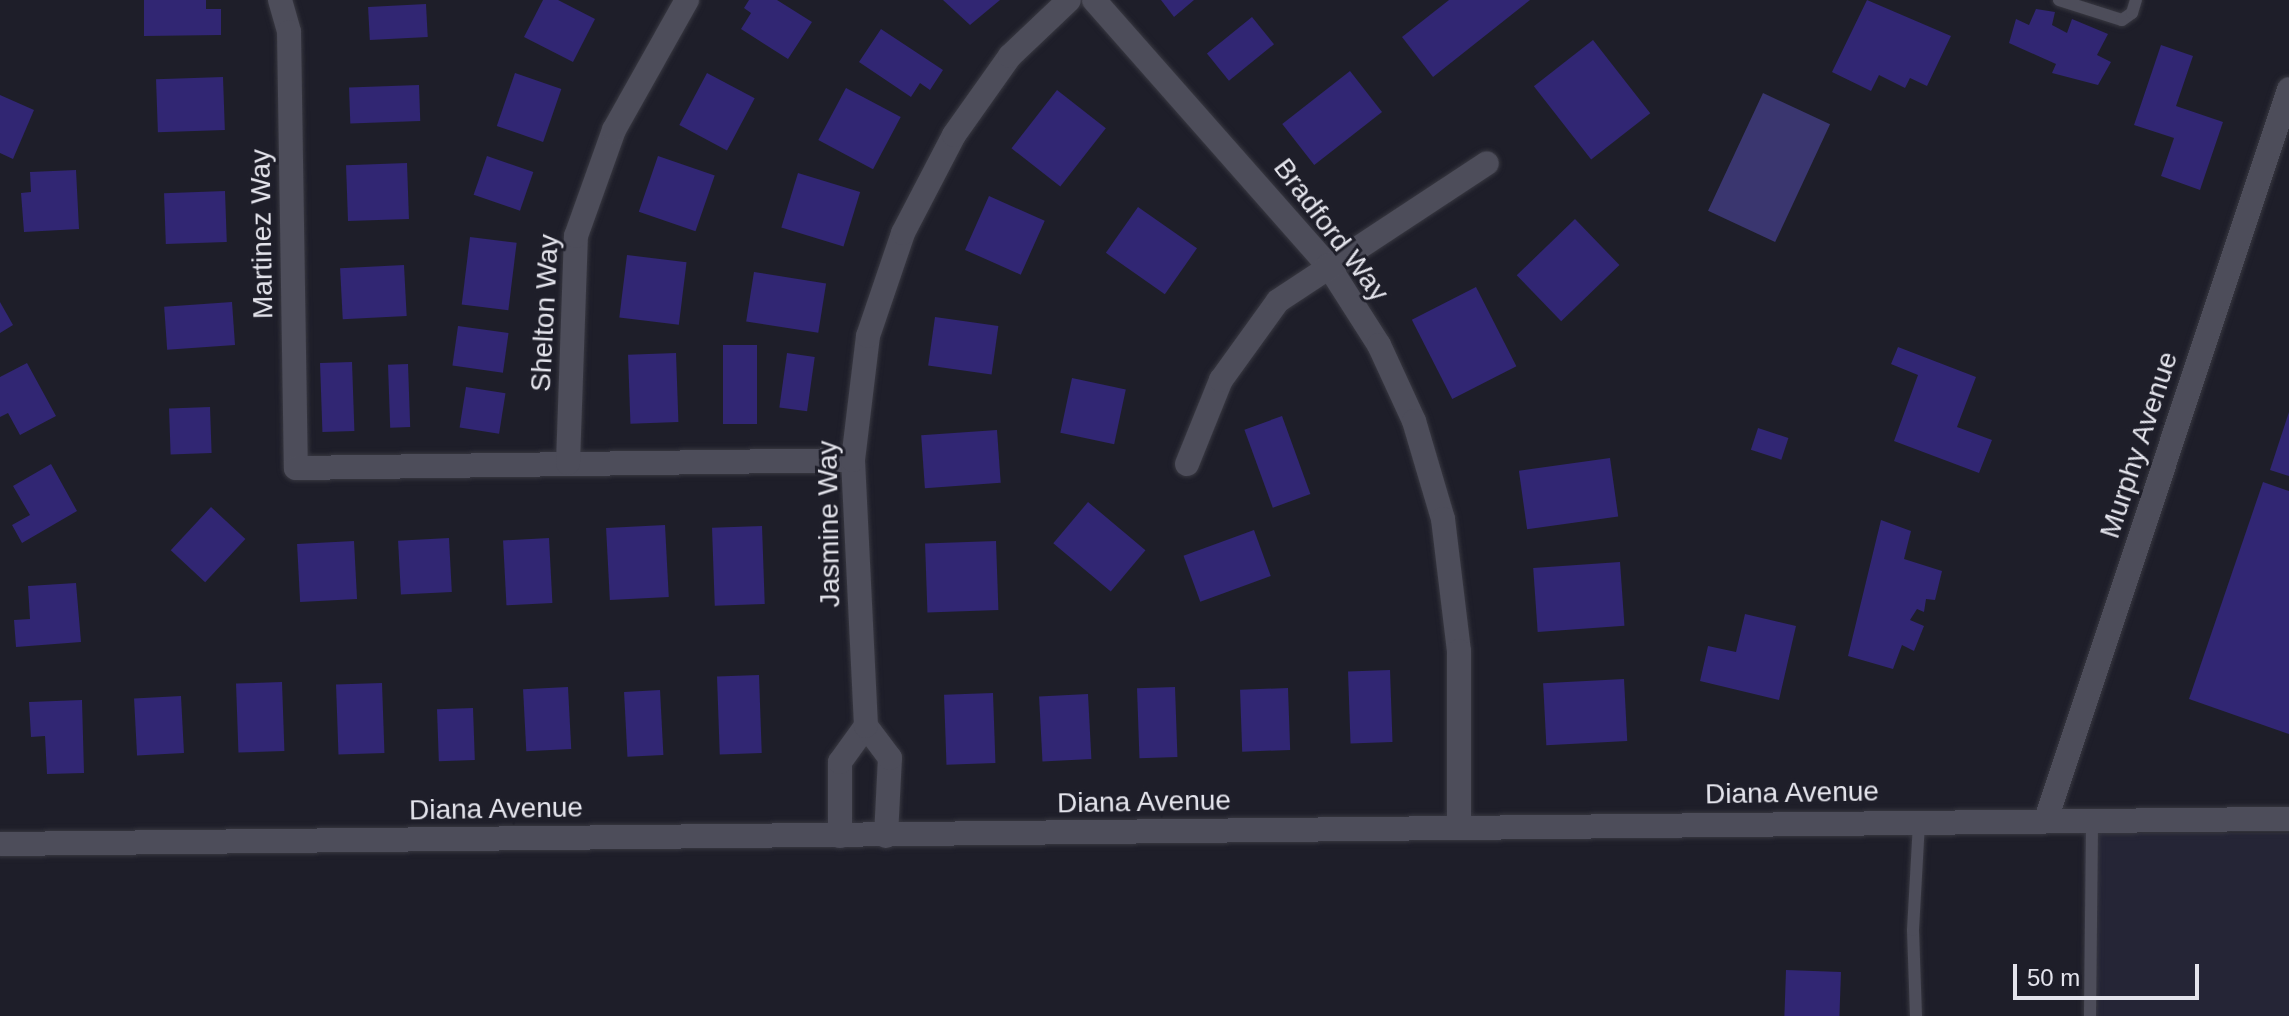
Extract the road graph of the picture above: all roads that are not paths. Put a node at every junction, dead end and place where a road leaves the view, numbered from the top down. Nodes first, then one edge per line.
1 (280, 0) edge
2 (687, 0) edge
3 (1069, 0) edge
4 (1094, 0) edge
5 (2059, 0) edge
6 (2136, 0) edge
7 (2289, 89) edge
8 (1487, 163) dead end
9 (1328, 265) junction
10 (853, 460) junction
11 (568, 463) junction
12 (1187, 464) dead end
13 (866, 726) junction
14 (2289, 819) edge
15 (2046, 820) junction
16 (2092, 820) junction
17 (1919, 821) junction
18 (1459, 827) junction
19 (840, 836) junction
20 (886, 836) junction
21 (0, 844) edge
22 (1916, 1016) edge
23 (2090, 1016) edge

1 - 11 street, Martinez Way
2 - 11 street, Shelton Way
3 - 10 street, Jasmine Way
4 - 9 street, Bradford Way
5 - 6 lane
7 - 15 street, Murphy Avenue
8 - 9 street
9 - 12 street
9 - 18 street, Bradford Way
10 - 11 street
10 - 13 street, Jasmine Way
13 - 19 street
13 - 20 street
14 - 16 street, Diana Avenue
15 - 16 street, Diana Avenue
15 - 17 street, Diana Avenue
16 - 23 lane
17 - 18 street, Diana Avenue
17 - 22 lane
18 - 20 street, Diana Avenue
19 - 20 street, Diana Avenue
19 - 21 street, Diana Avenue

